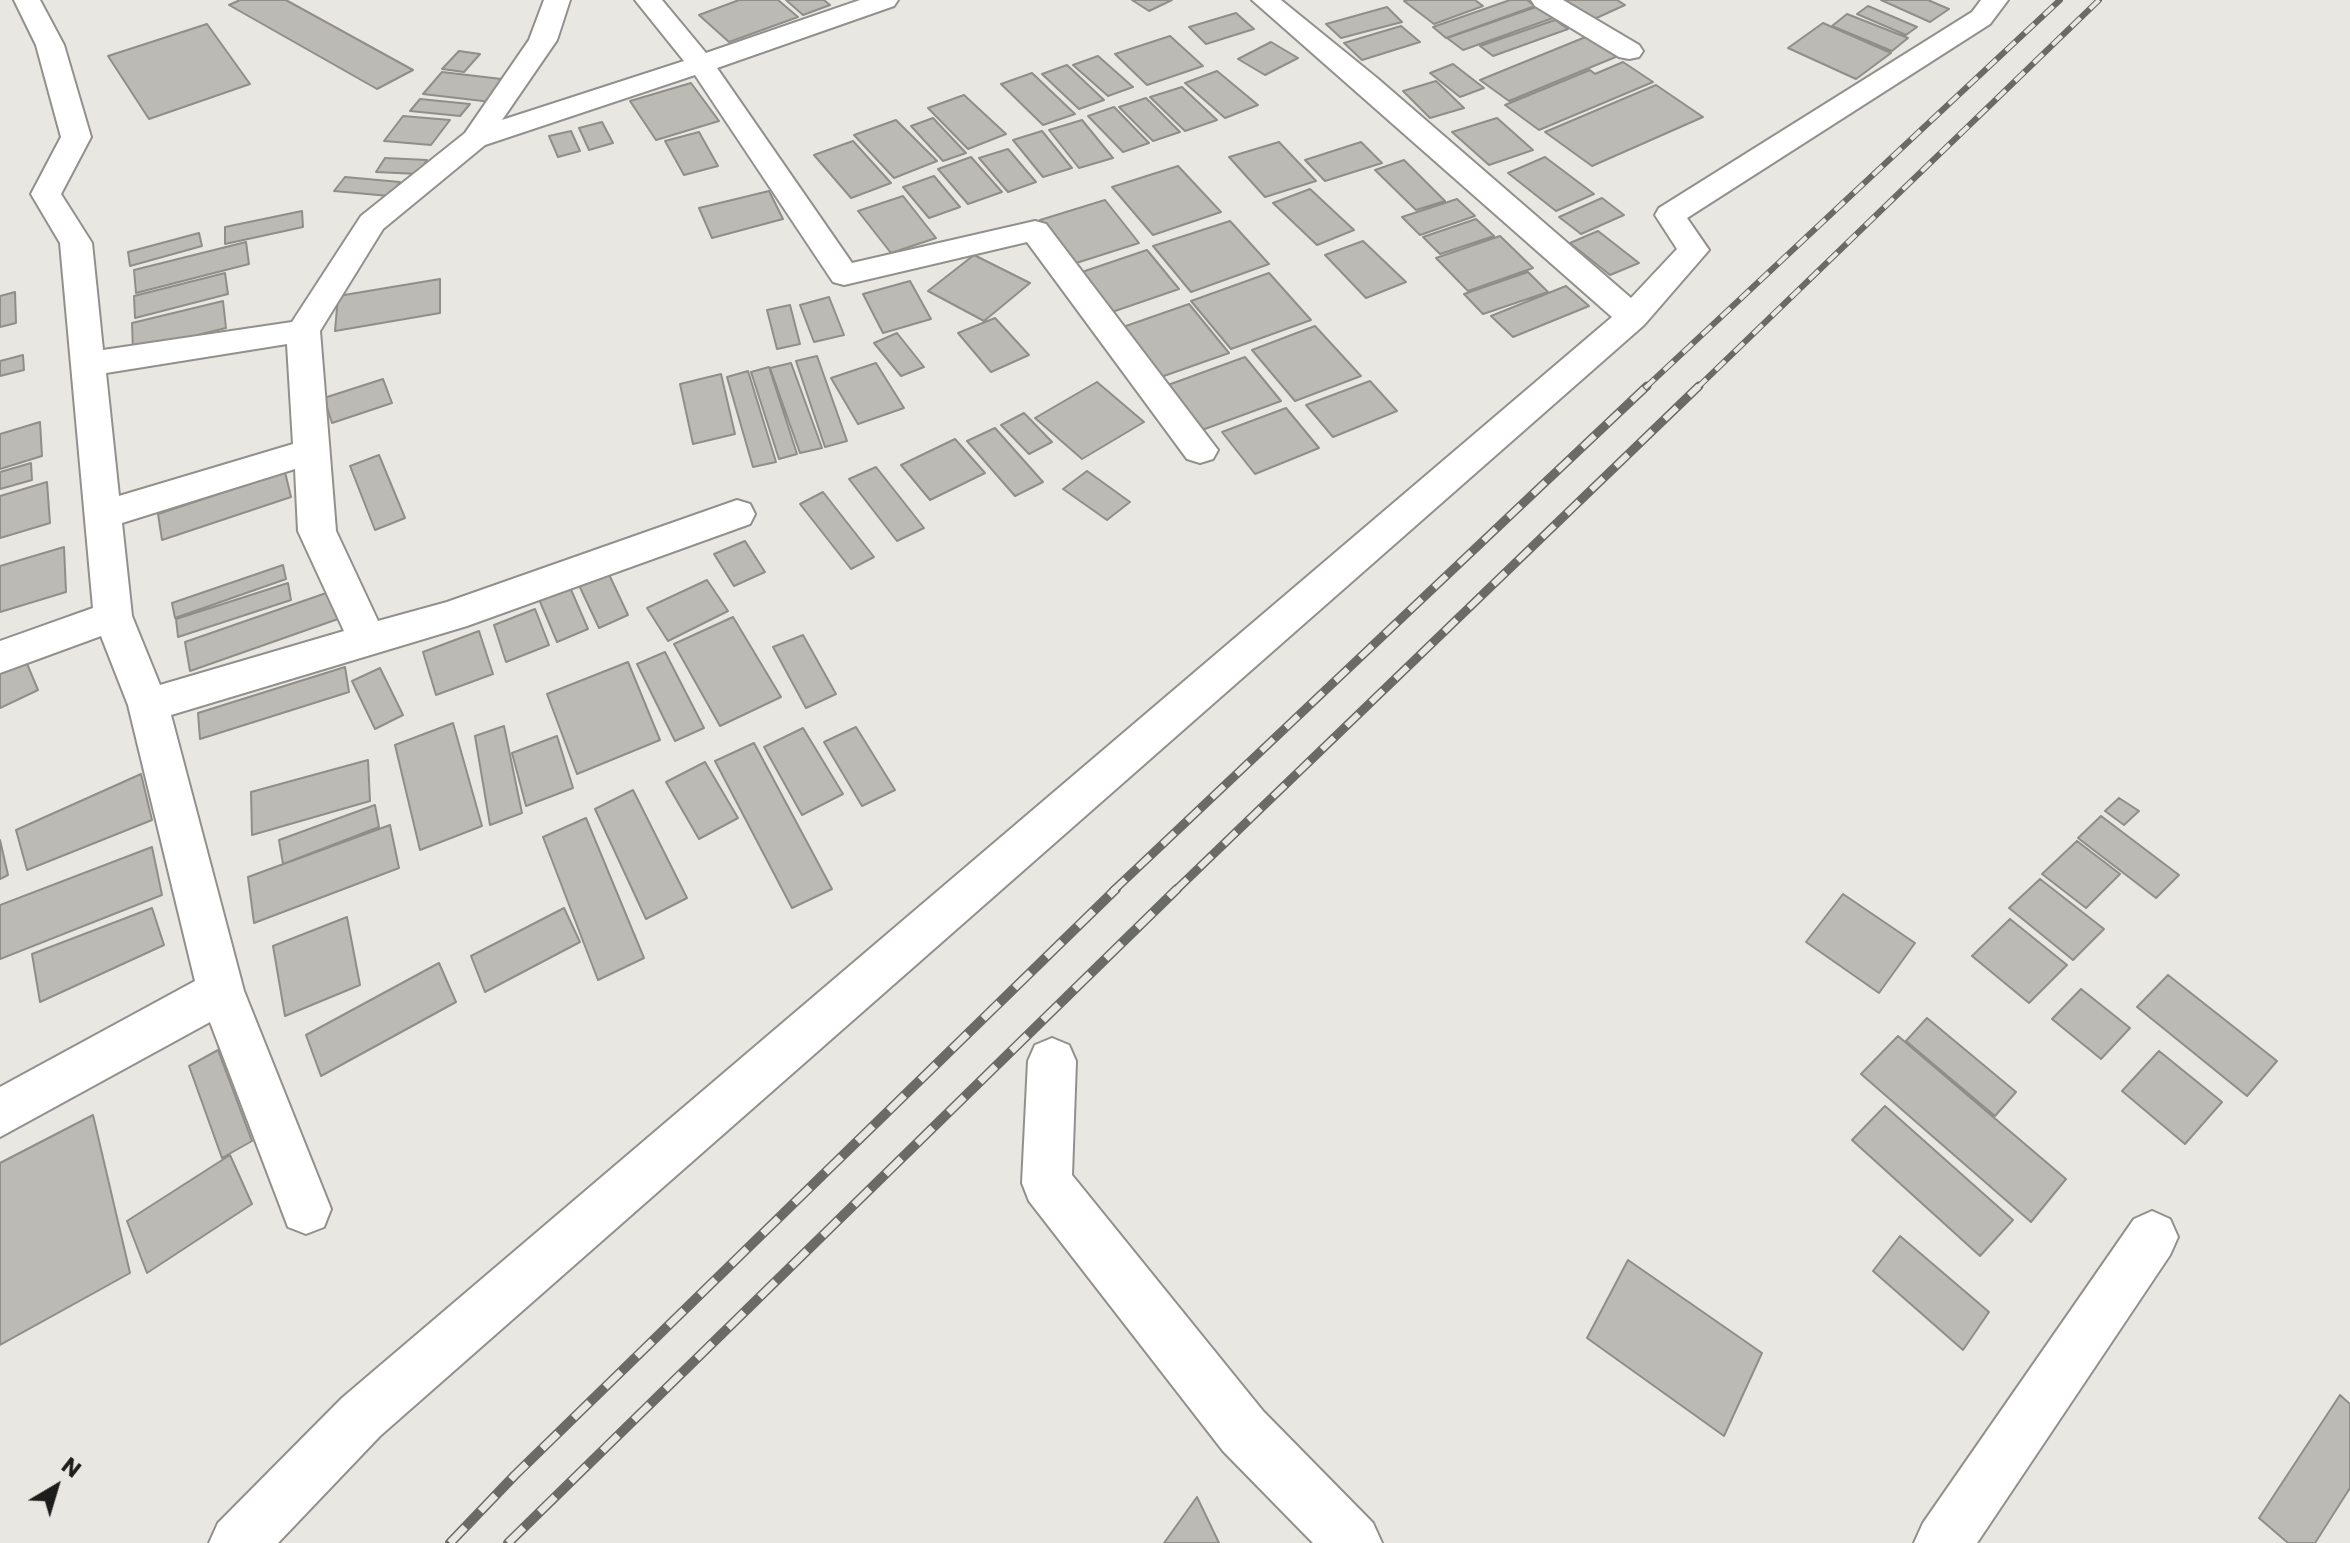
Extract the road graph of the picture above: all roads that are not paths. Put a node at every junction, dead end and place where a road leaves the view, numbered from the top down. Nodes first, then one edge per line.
1 (27, 0) edge
2 (557, 0) edge
3 (648, 0) edge
4 (885, 0) edge
5 (1265, 0) edge
6 (1544, 0) edge
7 (1978, 8) edge
8 (1629, 51) dead end
9 (701, 64) junction
10 (475, 139) junction
11 (1632, 317) junction
12 (303, 331) junction
13 (89, 364) junction
14 (1200, 450) dead end
15 (313, 451) junction
16 (737, 514) dead end
17 (103, 515) junction
18 (113, 616) junction
19 (368, 641) junction
20 (0, 657) edge
21 (148, 705) junction
22 (221, 991) junction
23 (1052, 1061) dead end
24 (0, 1113) edge
25 (306, 1209) dead end
26 (2152, 1237) dead end
27 (238, 1543) edge
28 (1353, 1543) edge
29 (1943, 1543) edge

1 - 13 street
2 - 10 street
3 - 9 street
4 - 9 street
5 - 11 street
6 - 8 street
7 - 11 street
9 - 10 street
9 - 14 street
10 - 12 street
11 - 27 street
12 - 13 street
12 - 15 street
13 - 17 street
15 - 17 street
15 - 19 street
16 - 19 street
17 - 18 street
18 - 20 street
18 - 21 street
19 - 21 street
21 - 22 street
22 - 24 street
22 - 25 street
23 - 28 street
26 - 29 street

